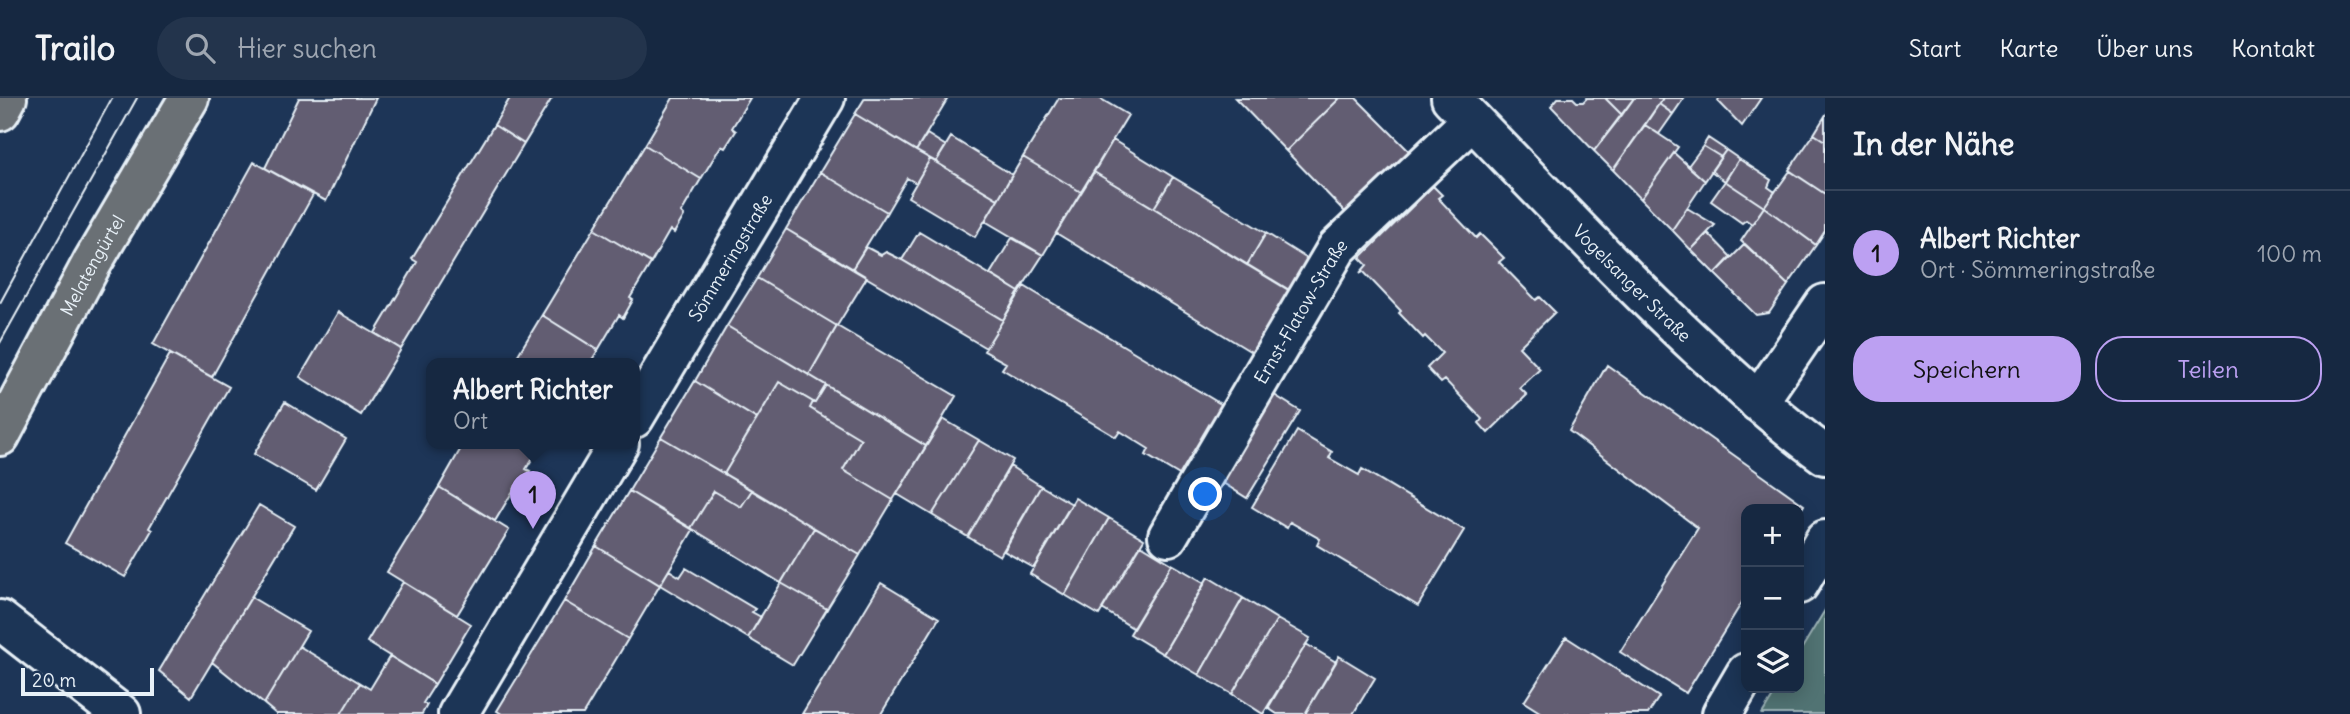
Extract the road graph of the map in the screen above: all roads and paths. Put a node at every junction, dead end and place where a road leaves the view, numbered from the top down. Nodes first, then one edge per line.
1 (7, 98) edge
2 (189, 98) edge
3 (825, 98) edge
4 (1462, 109) edge
5 (0, 111) edge
6 (1825, 304) edge
7 (1759, 402) junction
8 (640, 410) edge
9 (0, 436) edge
10 (615, 449) edge
11 (1825, 455) edge
12 (1168, 536) dead end
13 (1825, 540) edge
14 (1804, 576) edge
15 (0, 620) edge
16 (1741, 682) edge
17 (121, 714) edge
18 (458, 714) edge
19 (1722, 714) edge

1 - 5 main road
2 - 9 main road, Melatengürtel
3 - 8 street, Sömmeringstraße
4 - 7 street, Vogelsanger Straße
4 - 12 street, Ernst-Flatow-Straße
6 - 7 street
7 - 11 street, Vogelsanger Straße
10 - 18 street
13 - 14 street
15 - 17 street
16 - 19 street

